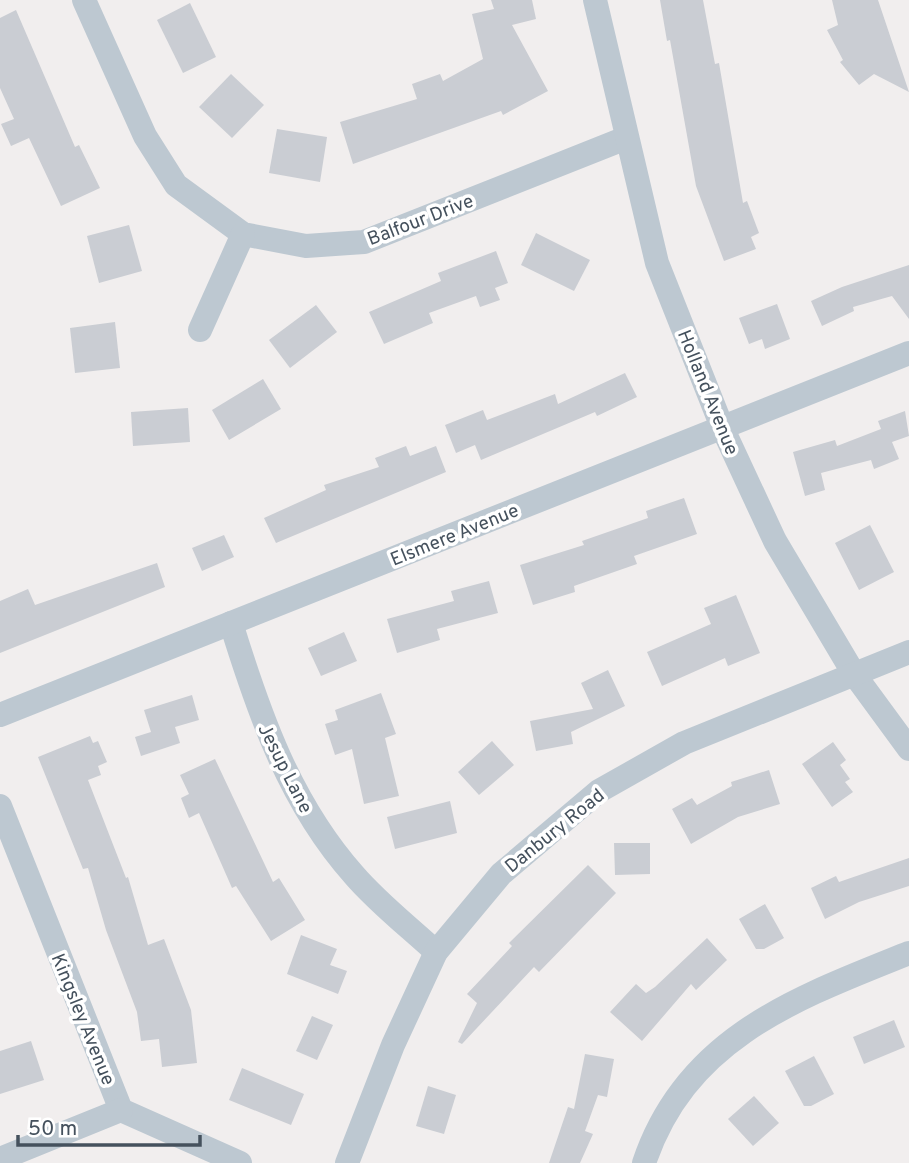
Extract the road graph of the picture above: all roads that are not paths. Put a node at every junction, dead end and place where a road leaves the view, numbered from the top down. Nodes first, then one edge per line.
1 (85, 0) edge
2 (595, 0) edge
3 (626, 138) junction
4 (243, 234) junction
5 (200, 330) dead end
6 (909, 353) edge
7 (722, 427) junction
8 (231, 623) junction
9 (909, 652) edge
10 (855, 674) junction
11 (0, 715) edge
12 (909, 749) edge
13 (0, 806) edge
14 (436, 953) junction
15 (909, 953) edge
16 (121, 1110) junction
17 (0, 1158) edge
18 (240, 1163) edge
19 (348, 1163) edge
20 (644, 1163) edge

1 - 4 street, Balfour Drive
2 - 3 street, Holland Avenue
3 - 4 street, Balfour Drive
3 - 7 street, Holland Avenue
4 - 5 street
6 - 7 street, Elsmere Avenue
7 - 8 street, Elsmere Avenue
7 - 10 street, Holland Avenue
8 - 11 street, Elsmere Avenue
8 - 14 street, Jesup Lane
9 - 10 street, Danbury Road
10 - 12 street, Holland Avenue
10 - 14 street, Danbury Road
13 - 16 street, Kingsley Avenue
14 - 19 street, Danbury Road
15 - 20 street
16 - 17 street
16 - 18 street, Kingsley Avenue

